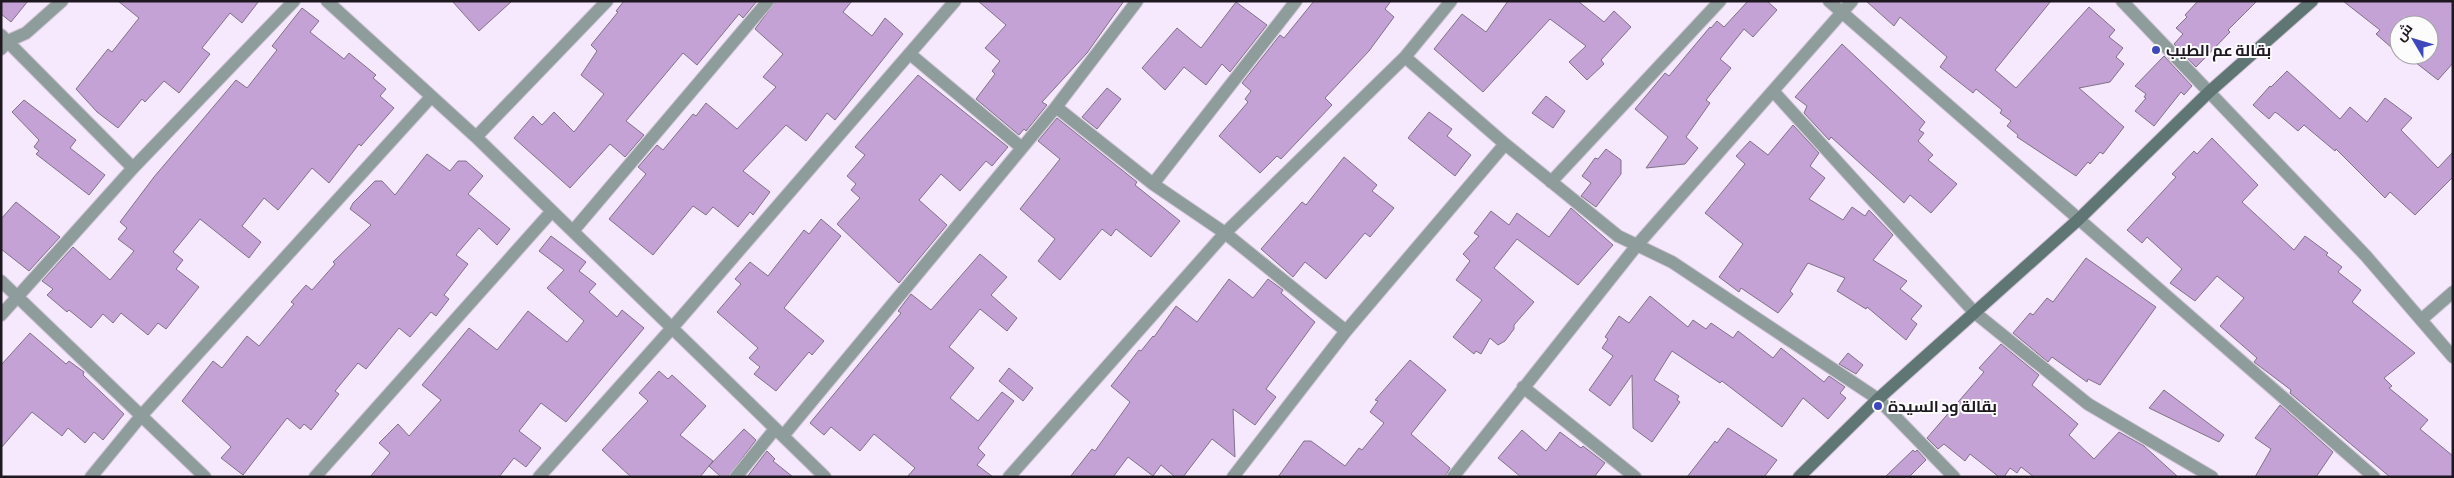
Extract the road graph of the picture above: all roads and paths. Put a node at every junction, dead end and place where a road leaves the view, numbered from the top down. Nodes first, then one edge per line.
1 (62, 1) edge
2 (294, 1) edge
3 (327, 1) edge
4 (607, 1) edge
5 (768, 1) edge
6 (955, 1) edge
7 (1137, 1) edge
8 (1296, 1) edge
9 (1451, 1) edge
10 (1720, 1) edge
11 (1829, 1) edge
12 (1852, 1) edge
13 (2122, 1) edge
14 (2312, 1) edge
15 (1842, 12) junction
16 (4, 42) edge
17 (910, 54) junction
18 (1405, 57) junction
19 (1773, 91) junction
20 (2209, 92) junction
21 (431, 97) junction
22 (1056, 107) junction
23 (476, 137) junction
24 (1504, 144) junction
25 (1022, 148) junction
26 (134, 168) junction
27 (1551, 182) junction
28 (1153, 184) junction
29 (552, 211) junction
30 (2079, 219) junction
31 (573, 231) junction
32 (1225, 232) junction
33 (1638, 244) junction
34 (1, 281) edge
35 (2453, 292) edge
36 (18, 296) junction
37 (1974, 312) junction
38 (1, 315) edge
39 (2422, 319) junction
40 (672, 328) junction
41 (1346, 330) junction
42 (2453, 357) edge
43 (1523, 388) junction
44 (1878, 399) junction
45 (141, 416) junction
46 (779, 432) junction
47 (91, 477) edge
48 (205, 477) edge
49 (315, 477) edge
50 (539, 477) edge
51 (736, 477) edge
52 (824, 477) edge
53 (1009, 477) edge
54 (1232, 477) edge
55 (1453, 477) edge
56 (1635, 477) edge
57 (1798, 477) edge
58 (1954, 477) edge
59 (2212, 477) edge
60 (2374, 477) edge

1 - 16 street
2 - 26 street
3 - 21 street
4 - 23 street
5 - 31 street
6 - 17 street
7 - 22 street
8 - 28 street
9 - 18 street
10 - 27 street
11 - 15 street
12 - 15 street
13 - 20 street
14 - 20 street
15 - 19 street
15 - 30 street
16 - 26 street
17 - 25 street
17 - 40 street
18 - 24 street
18 - 32 street
19 - 33 street
19 - 37 street
20 - 30 street
20 - 39 street
21 - 23 street
21 - 45 street
22 - 25 street
22 - 28 street
23 - 29 street
24 - 27 street
24 - 41 street
25 - 46 street
26 - 36 street
27 - 33 street
28 - 32 street
29 - 31 street
29 - 49 street
30 - 37 street
30 - 60 street
31 - 40 street
32 - 41 street
32 - 53 street
33 - 43 street
33 - 44 street
34 - 36 street
35 - 39 street
36 - 38 street
36 - 45 street
37 - 44 street
37 - 59 street
39 - 42 street
40 - 46 street
40 - 50 street
41 - 54 street
43 - 55 street
43 - 56 street
44 - 57 street
44 - 58 street
45 - 47 street
45 - 48 street
46 - 51 street
46 - 52 street

